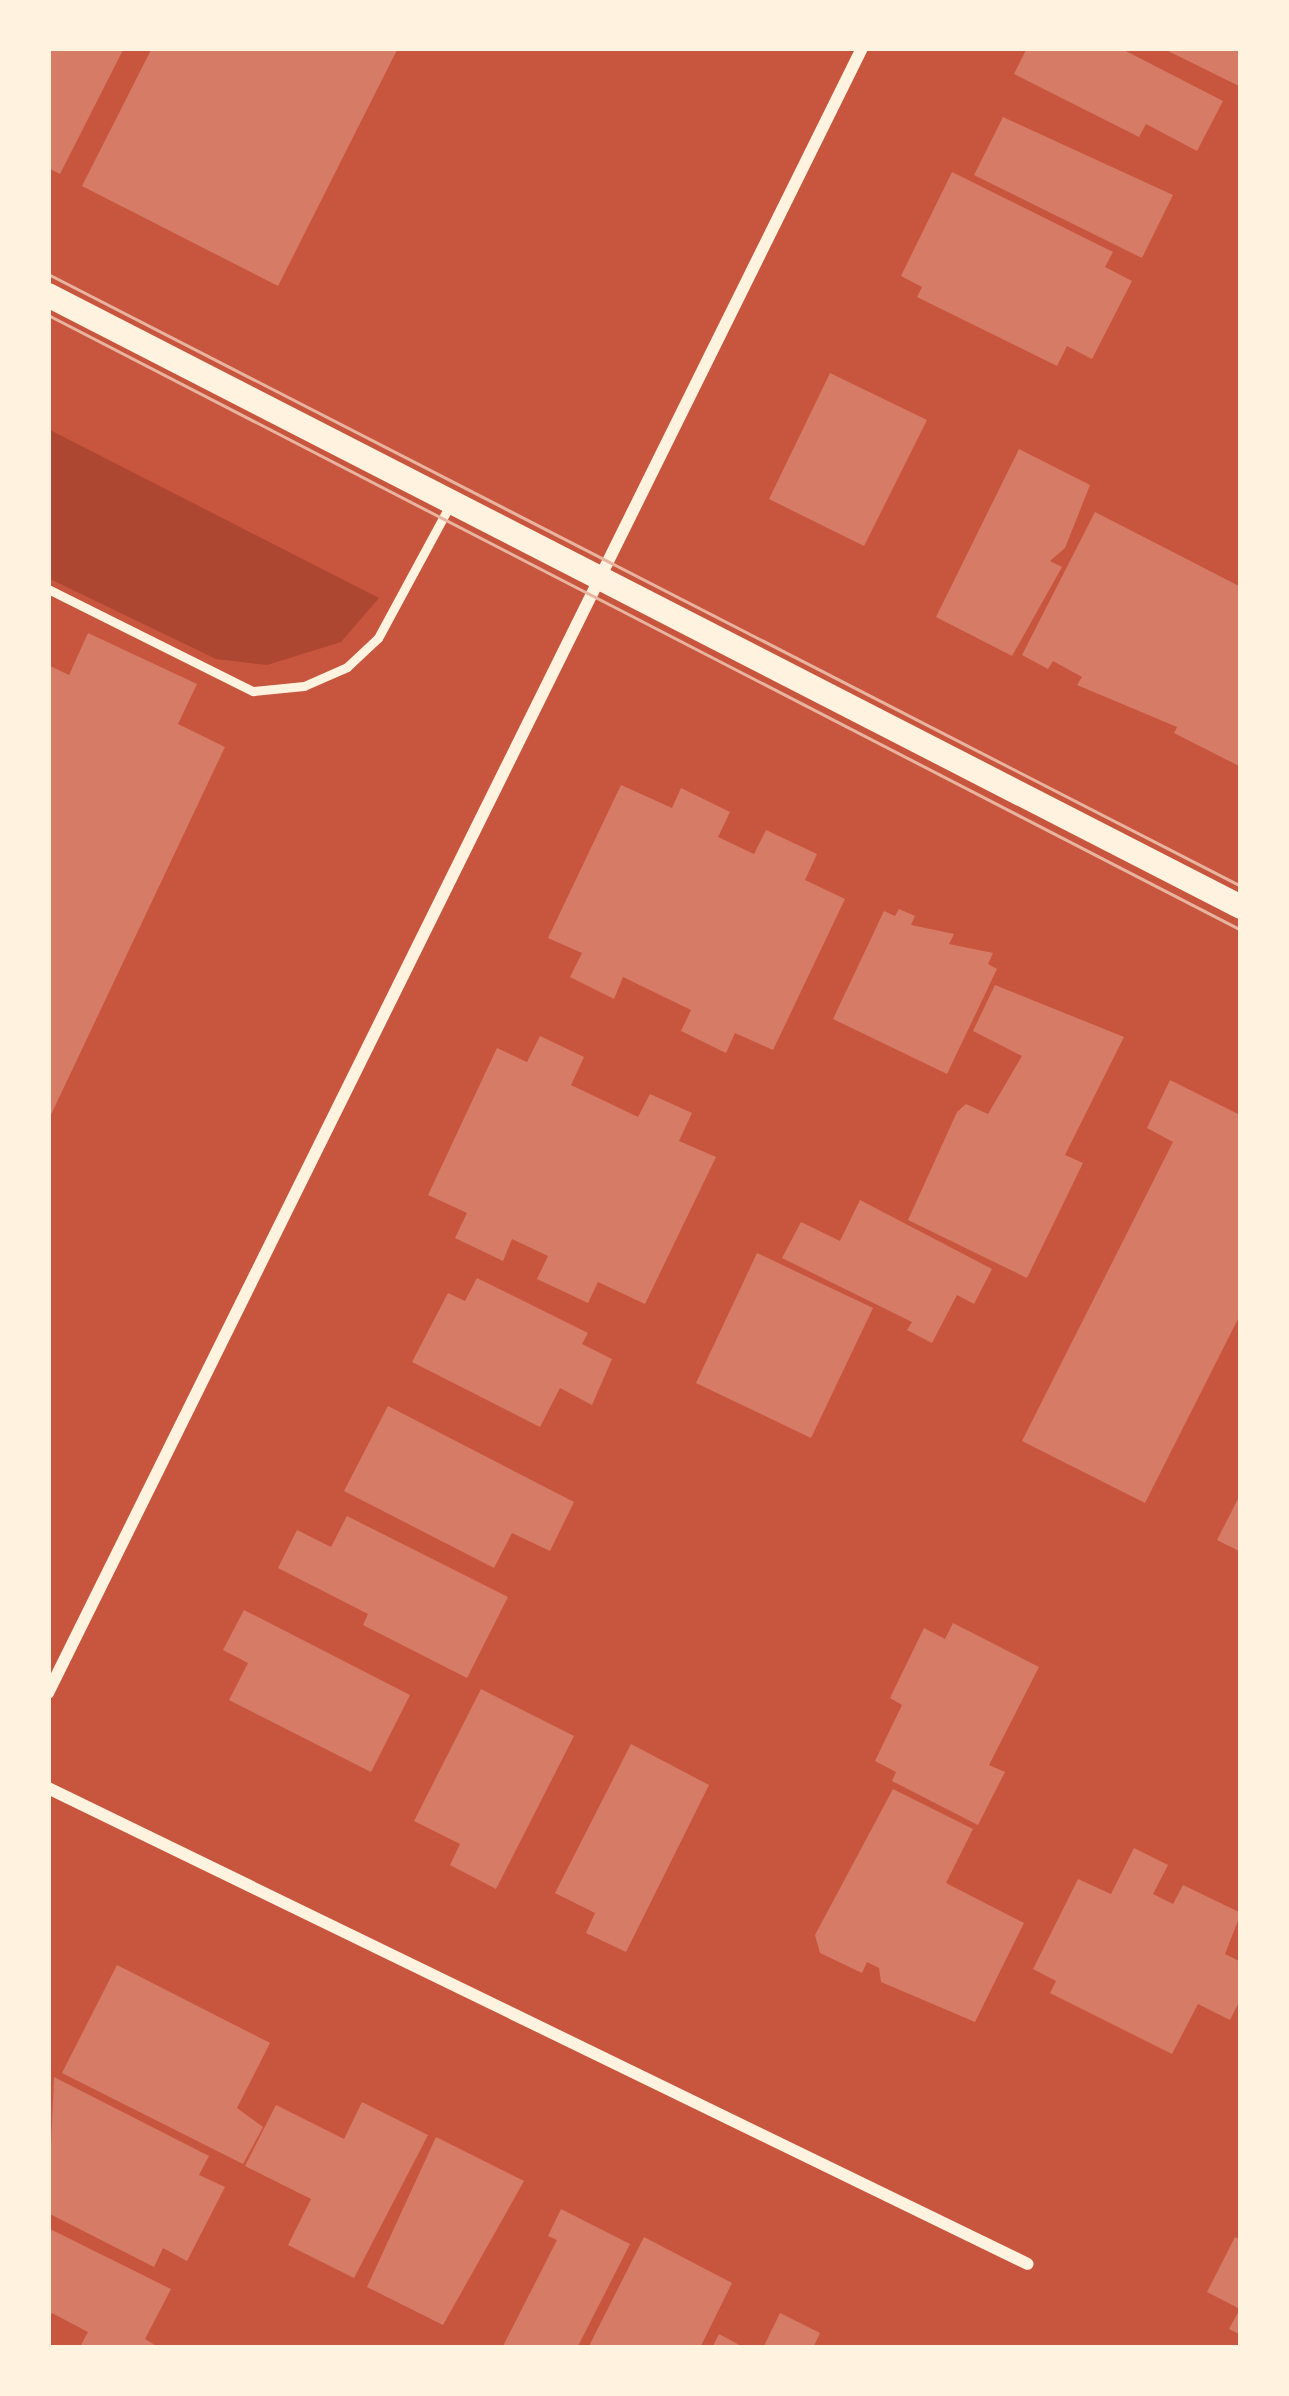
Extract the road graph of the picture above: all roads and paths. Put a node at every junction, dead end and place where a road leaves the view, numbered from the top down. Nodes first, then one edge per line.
1 (862, 48) edge
2 (48, 295) edge
3 (451, 503) junction
4 (597, 578) junction
5 (48, 589) edge
6 (1241, 907) edge
7 (48, 1693) edge
8 (48, 1788) edge
9 (1028, 2264) dead end

1 - 4 street
2 - 3 main road
3 - 4 main road
3 - 5 lane
4 - 6 main road
4 - 7 street
8 - 9 street

